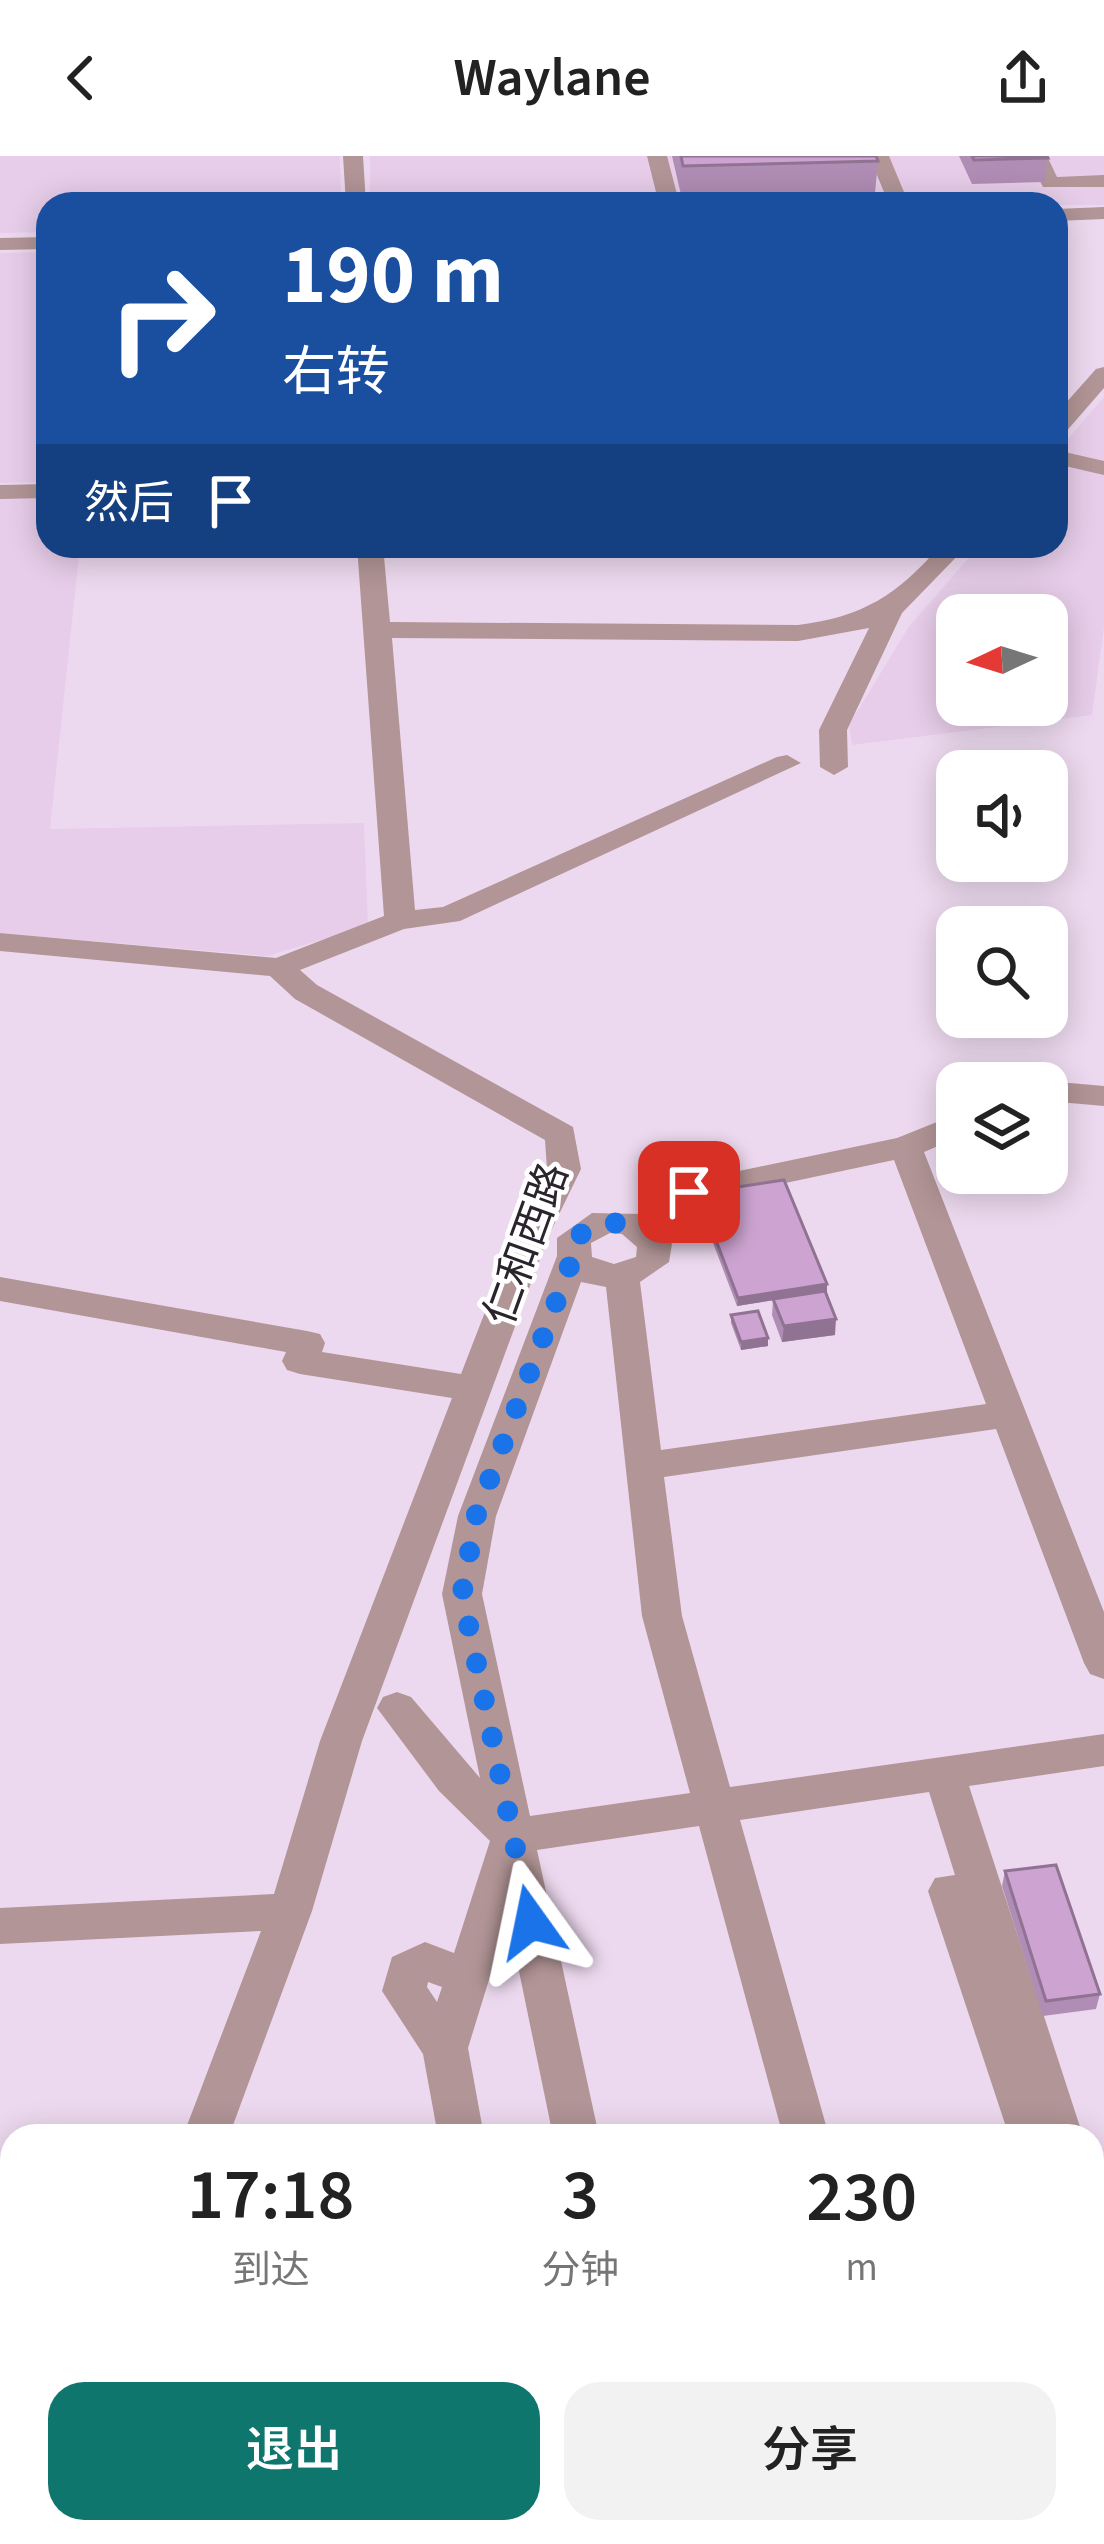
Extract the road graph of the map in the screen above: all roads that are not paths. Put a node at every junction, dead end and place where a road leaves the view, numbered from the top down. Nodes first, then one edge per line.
1 (353, 156) edge
2 (657, 156) edge
3 (879, 156) edge
4 (1037, 156) edge
5 (1104, 181) edge
6 (355, 192) edge
7 (667, 192) edge
8 (893, 192) edge
9 (1104, 213) edge
10 (1068, 214) edge
11 (36, 243) edge
12 (0, 244) edge
13 (1104, 374) edge
14 (1068, 415) edge
15 (1068, 460) edge
16 (1104, 468) edge
17 (36, 490) edge
18 (0, 492) edge
19 (371, 558) edge
20 (942, 558) edge
21 (889, 613) junction
22 (376, 630) junction
23 (787, 763) dead end
24 (833, 767) dead end
25 (398, 921) junction
26 (0, 942) edge
27 (279, 968) junction
28 (1068, 1093) edge
29 (1104, 1096) edge
30 (936, 1133) edge
31 (906, 1147) junction
32 (643, 1228) junction
33 (573, 1257) junction
34 (622, 1277) junction
35 (0, 1289) edge
36 (476, 1388) junction
37 (1008, 1414) junction
38 (644, 1466) junction
39 (1104, 1663) edge
40 (397, 1708) dead end
41 (1104, 1750) edge
42 (944, 1773) junction
43 (715, 1805) junction
44 (513, 1836) junction
45 (950, 1891) dead end
46 (290, 1911) junction
47 (0, 1926) edge
48 (467, 1978) junction
49 (445, 2048) junction
50 (210, 2124) edge
51 (459, 2124) edge
52 (573, 2124) edge
53 (803, 2124) edge
54 (1028, 2124) edge
55 (1056, 2124) edge

1 - 6 street
2 - 7 street
3 - 8 street
4 - 5 street
9 - 10 street
11 - 12 street
13 - 14 street
15 - 16 street
17 - 18 street
19 - 22 street
20 - 21 street
21 - 22 street
21 - 24 street
22 - 25 street
23 - 25 street
25 - 27 street
26 - 27 street
27 - 36 street, 仁和西路
28 - 29 street
30 - 31 street
31 - 32 street
31 - 37 street
32 - 33 street
32 - 34 street
33 - 34 street
33 - 44 street
34 - 38 street
35 - 36 street
36 - 46 street, 仁和西路
37 - 38 street
37 - 39 street
38 - 43 street
40 - 44 street
41 - 42 street
42 - 43 street
42 - 55 street
43 - 44 street
43 - 53 street
44 - 48 street
44 - 52 street
45 - 54 street
46 - 47 street
46 - 50 street, 仁和西路
48 - 49 street
48 - 49 street
49 - 51 street

